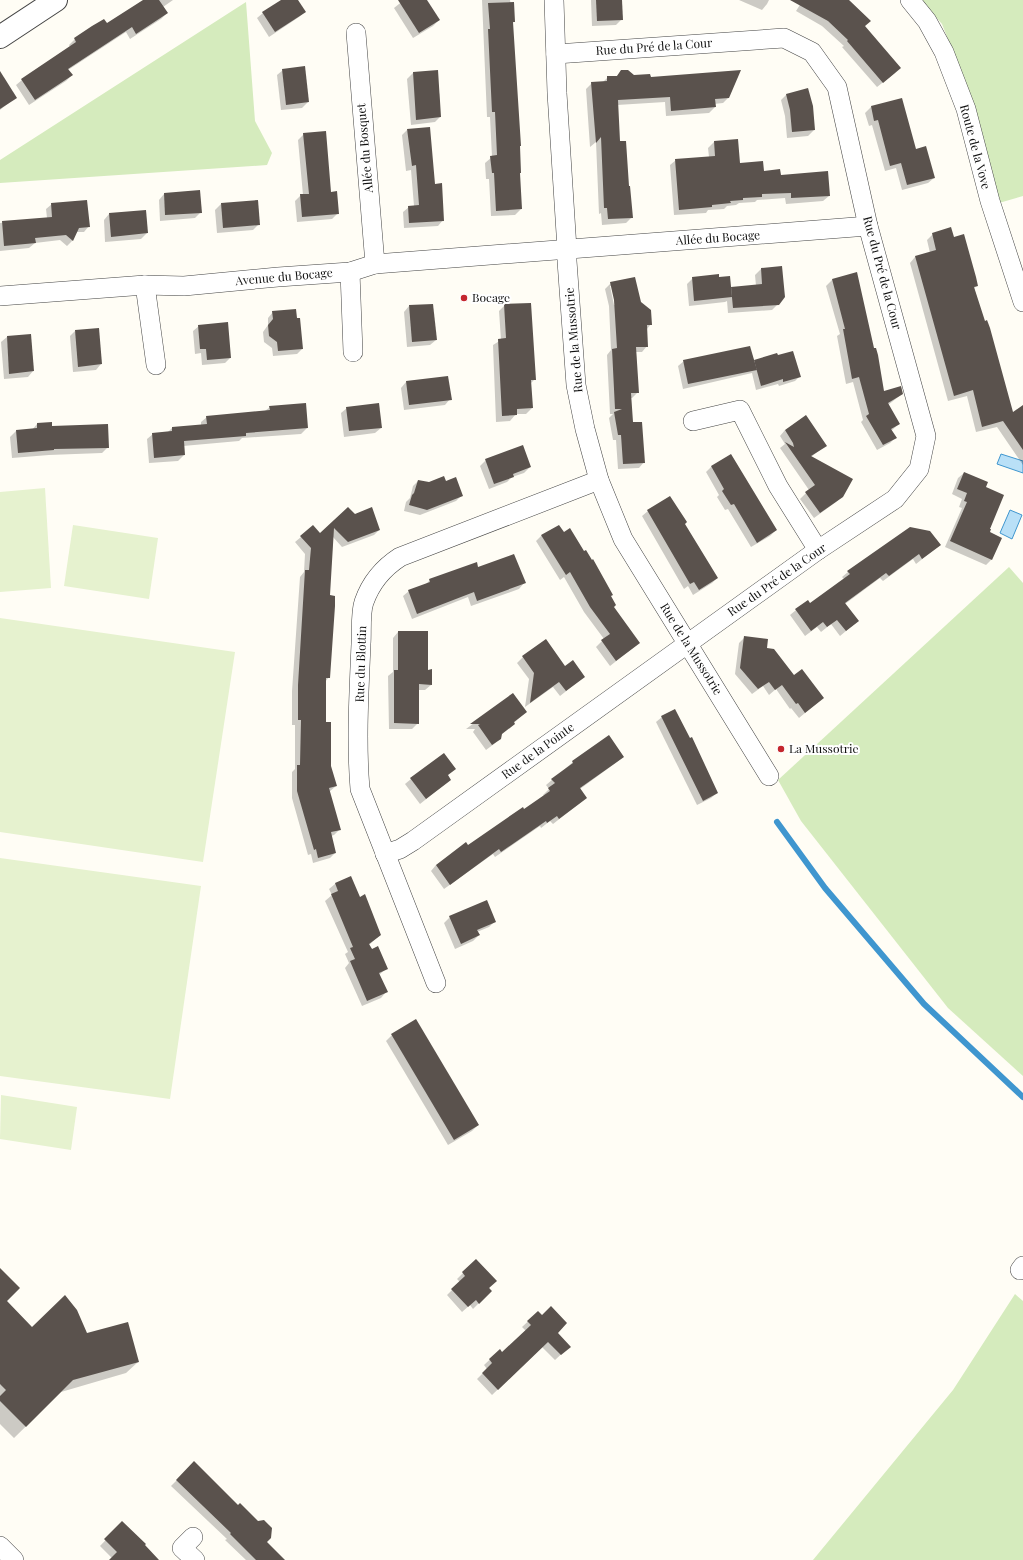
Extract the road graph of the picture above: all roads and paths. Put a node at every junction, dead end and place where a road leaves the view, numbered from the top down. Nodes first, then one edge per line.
1 (55, 0) edge
2 (554, 0) edge
3 (910, 0) edge
4 (356, 33) dead end
5 (0, 37) edge
6 (556, 54) junction
7 (868, 226) junction
8 (567, 249) junction
9 (375, 264) junction
10 (350, 272) junction
11 (144, 285) junction
12 (0, 296) edge
13 (1023, 302) edge
14 (353, 352) dead end
15 (156, 365) dead end
16 (693, 421) dead end
17 (599, 480) junction
18 (818, 550) junction
19 (687, 644) junction
20 (769, 776) dead end
21 (385, 854) junction
22 (436, 983) dead end
23 (193, 1537) dead end
24 (0, 1546) edge
25 (14, 1560) edge
26 (195, 1560) edge

1 - 5 street
2 - 6 street, Rue de la Mussotrie
3 - 13 street, Route de la Vove
4 - 9 street, Allée du Bosquet
6 - 7 street, Rue du Pré de la Cour
6 - 8 street, Rue de la Mussotrie
7 - 8 street, Allée du Bocage
7 - 18 street, Rue du Pré de la Cour
8 - 9 street, Avenue du Bocage
8 - 17 street, Rue de la Mussotrie
9 - 10 street, Avenue du Bocage
10 - 11 street, Avenue du Bocage
10 - 14 street
11 - 12 street, Avenue du Bocage
11 - 15 street
16 - 18 street
17 - 19 street, Rue de la Mussotrie
17 - 21 street, Rue du Blottin
18 - 19 street, Rue du Pré de la Cour
19 - 20 street, Rue de la Mussotrie
19 - 21 street, Rue de la Pointe
21 - 22 street, Rue du Blottin
23 - 26 street
24 - 25 street

